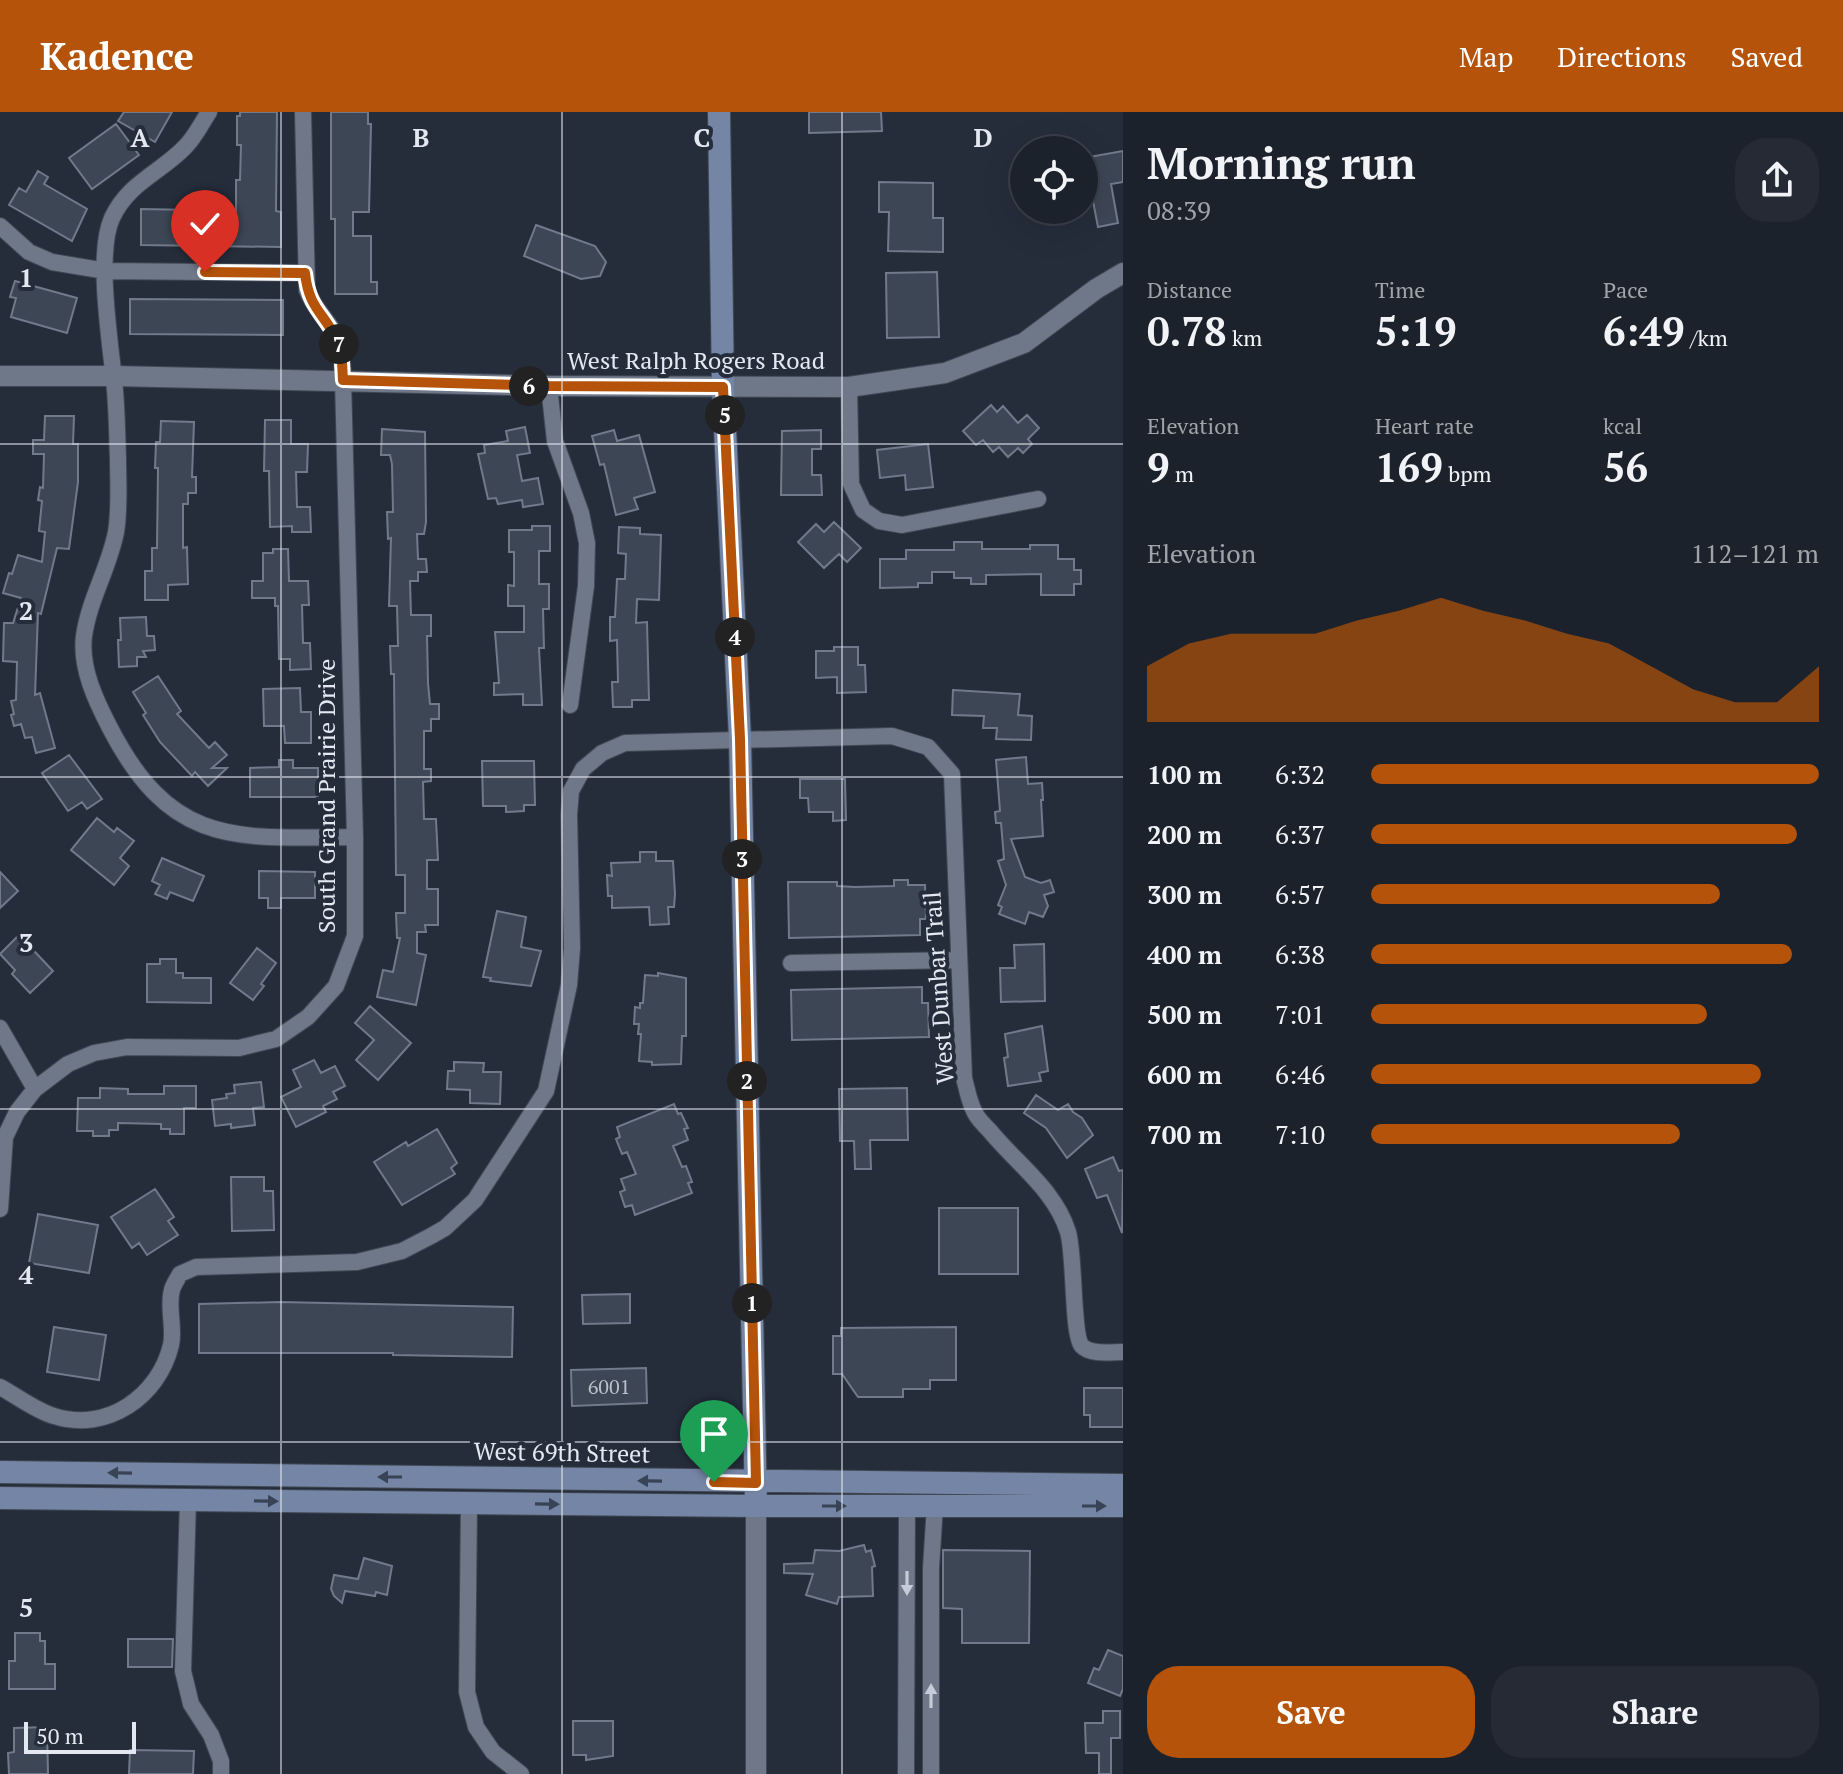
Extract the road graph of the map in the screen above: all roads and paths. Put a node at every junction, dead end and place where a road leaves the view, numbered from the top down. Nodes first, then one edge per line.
1 (209, 112) edge
2 (303, 112) edge
3 (719, 112) edge
4 (0, 226) edge
5 (106, 271) junction
6 (305, 273) junction
7 (1123, 273) edge
8 (0, 376) edge
9 (114, 376) junction
10 (343, 380) junction
11 (549, 386) junction
12 (723, 387) junction
13 (849, 387) junction
14 (1038, 499) dead end
15 (570, 705) dead end
16 (740, 739) junction
17 (355, 837) junction
18 (959, 960) junction
19 (791, 963) dead end
20 (0, 1028) edge
21 (35, 1089) junction
22 (0, 1209) edge
23 (1123, 1352) edge
24 (0, 1387) edge
25 (0, 1472) edge
26 (187, 1474) junction
27 (756, 1483) junction
28 (1123, 1485) edge
29 (0, 1498) edge
30 (188, 1500) junction
31 (469, 1504) junction
32 (907, 1505) junction
33 (935, 1505) junction
34 (756, 1506) junction
35 (1123, 1506) edge
36 (221, 1774) edge
37 (521, 1774) edge
38 (756, 1774) edge
39 (906, 1774) edge
40 (931, 1774) edge

1 - 5 street
2 - 6 street, South Grand Prairie Drive
3 - 12 main road
4 - 5 street
5 - 6 street
5 - 9 street
6 - 10 street, South Grand Prairie Drive
7 - 13 street, West Ralph Rogers Road
8 - 9 street, West Ralph Rogers Road
9 - 10 street, West Ralph Rogers Road
9 - 17 street
10 - 11 street, West Ralph Rogers Road
10 - 17 street, South Grand Prairie Drive
11 - 12 street, West Ralph Rogers Road
11 - 15 street
12 - 13 street, West Ralph Rogers Road
12 - 16 main road
13 - 14 street
16 - 18 street, West Dunbar Trail
16 - 24 street, West Dunbar Trail
16 - 27 main road
17 - 21 street, South Grand Prairie Drive
18 - 19 street
18 - 23 street, West Dunbar Trail
20 - 21 street
21 - 22 street, South Grand Prairie Drive
26 -> 25 main road, West 69th Street
27 -> 26 main road, West 69th Street
26 - 30 main road
27 - 28 main road, West 69th Street
27 - 34 main road
29 - 30 main road
30 -> 31 main road
30 - 36 street
31 -> 34 main road
31 - 37 street
32 - 33 main road
34 -> 32 main road
32 -> 39 street
33 -> 35 main road
40 -> 33 street
34 - 38 street

